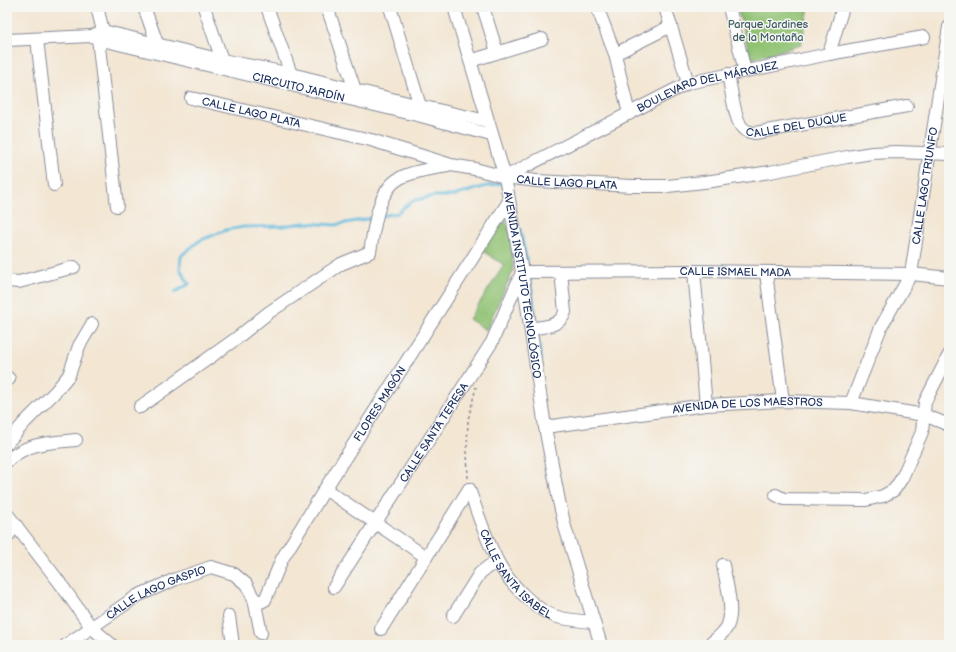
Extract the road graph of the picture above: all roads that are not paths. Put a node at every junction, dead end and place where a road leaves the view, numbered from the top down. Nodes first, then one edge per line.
1 (98, 7) edge
2 (144, 7) edge
3 (204, 7) edge
4 (267, 7) edge
5 (327, 7) edge
6 (390, 7) edge
7 (454, 7) edge
8 (483, 7) edge
9 (597, 7) edge
10 (665, 7) edge
11 (729, 7) edge
12 (843, 7) edge
13 (671, 26) junction
14 (949, 27) edge
15 (100, 36) junction
16 (924, 37) dead end
17 (36, 39) junction
18 (542, 39) dead end
19 (7, 40) edge
20 (157, 43) junction
21 (497, 52) junction
22 (615, 54) junction
23 (828, 54) junction
24 (222, 60) junction
25 (470, 61) junction
26 (744, 71) junction
27 (291, 74) junction
28 (728, 74) junction
29 (945, 74) edge
30 (688, 83) junction
31 (355, 90) junction
32 (192, 98) dead end
33 (907, 106) dead end
34 (421, 111) junction
35 (629, 114) junction
36 (487, 121) junction
37 (491, 135) junction
38 (929, 154) junction
39 (949, 154) edge
40 (451, 165) junction
41 (505, 177) junction
42 (54, 185) dead end
43 (509, 201) junction
44 (117, 206) dead end
45 (74, 267) dead end
46 (694, 271) junction
47 (522, 272) junction
48 (561, 272) junction
49 (766, 273) junction
50 (911, 274) junction
51 (949, 278) edge
52 (7, 281) edge
53 (92, 324) dead end
54 (531, 329) junction
55 (949, 355) edge
56 (783, 402) junction
57 (851, 403) junction
58 (706, 405) junction
59 (140, 407) dead end
60 (924, 415) junction
61 (949, 425) edge
62 (545, 427) junction
63 (76, 440) dead end
64 (7, 443) edge
65 (7, 461) edge
66 (325, 489) junction
67 (776, 495) dead end
68 (7, 514) edge
69 (376, 524) junction
70 (16, 525) junction
71 (7, 537) edge
72 (426, 557) junction
73 (499, 564) junction
74 (722, 565) dead end
75 (334, 587) dead end
76 (254, 599) junction
77 (229, 616) dead end
78 (453, 616) dead end
79 (594, 622) junction
80 (91, 627) junction
81 (381, 629) dead end
82 (261, 633) dead end
83 (66, 645) edge
84 (112, 645) edge
85 (233, 645) edge
86 (601, 645) edge
87 (709, 645) edge

1 - 15 street
2 - 20 street
3 - 24 street
4 - 27 street
5 - 31 street
6 - 34 street
7 - 25 street, AVENIDA INSTITUTO TECNOLÓGICO
8 - 21 street
9 - 22 street
10 - 13 street
11 - 26 street
12 - 23 street
13 - 22 street
13 - 30 street
14 - 29 street, CALLE LAGO TRIUNFO
15 - 17 street, CIRCUITO JARDÍN
15 - 20 street, CIRCUITO JARDÍN
15 - 34 street, CIRCUITO JARDÍN
15 - 44 street
16 - 23 street, BOULEVARD DEL MÁRQUEZ
17 - 19 street, CIRCUITO JARDÍN
17 - 42 street
18 - 21 street
20 - 24 street, CIRCUITO JARDÍN
21 - 25 street
22 - 35 street
23 - 26 street, BOULEVARD DEL MÁRQUEZ
24 - 27 street, CIRCUITO JARDÍN
25 - 36 street, AVENIDA INSTITUTO TECNOLÓGICO
26 - 28 street, BOULEVARD DEL MÁRQUEZ
27 - 31 street, CIRCUITO JARDÍN
28 - 30 street, BOULEVARD DEL MÁRQUEZ
28 - 33 street, CALLE DEL DUQUE
29 - 38 street, CALLE LAGO TRIUNFO
30 - 35 street, BOULEVARD DEL MÁRQUEZ
31 - 34 street, CIRCUITO JARDÍN
32 - 40 street, CALLE LAGO PLATA
34 - 36 street, CIRCUITO JARDÍN
34 - 37 street, CIRCUITO JARDÍN
35 - 41 street, BOULEVARD DEL MÁRQUEZ
36 - 37 street, AVENIDA INSTITUTO TECNOLÓGICO
37 - 41 street, AVENIDA INSTITUTO TECNOLÓGICO
38 - 39 street, CALLE LAGO PLATA
38 - 41 street, CALLE LAGO PLATA
38 - 50 street, CALLE LAGO TRIUNFO
40 - 41 street, CALLE LAGO PLATA
40 - 59 street
41 - 43 street, AVENIDA INSTITUTO TECNOLÓGICO
43 - 47 street, AVENIDA INSTITUTO TECNOLÓGICO
43 - 66 street, FLORES MAGÓN
45 - 52 street
46 - 48 street, CALLE ISMAEL MADA
46 - 49 street, CALLE ISMAEL MADA
46 - 58 street
47 - 48 street, CALLE ISMAEL MADA
47 - 54 street, AVENIDA INSTITUTO TECNOLÓGICO
47 - 69 street, CALLE SANTA TERESA
48 - 54 street
49 - 50 street, CALLE ISMAEL MADA
49 - 56 street
50 - 51 street, CALLE ISMAEL MADA
50 - 57 street
53 - 64 street
54 - 62 street, AVENIDA INSTITUTO TECNOLÓGICO
55 - 60 street
56 - 57 street, AVENIDA DE LOS MAESTROS
56 - 58 street, AVENIDA DE LOS MAESTROS
57 - 60 street, AVENIDA DE LOS MAESTROS
58 - 62 street, AVENIDA DE LOS MAESTROS
60 - 61 street, AVENIDA DE LOS MAESTROS
60 - 67 street
62 - 79 street, AVENIDA INSTITUTO TECNOLÓGICO
63 - 65 street
66 - 69 street
66 - 76 street, FLORES MAGÓN
68 - 70 street
69 - 72 street
69 - 75 street, CALLE SANTA TERESA
70 - 71 street
70 - 80 street
72 - 73 street, CALLE SANTA ISABEL
72 - 81 street
73 - 78 street
73 - 79 street, CALLE SANTA ISABEL
74 - 87 street
76 - 80 street, CALLE LAGO GASPIO
76 - 82 street, CALLE LAGO GASPIO
77 - 85 street
79 - 86 street, AVENIDA INSTITUTO TECNOLÓGICO
80 - 83 street, CALLE LAGO GASPIO
80 - 84 street

